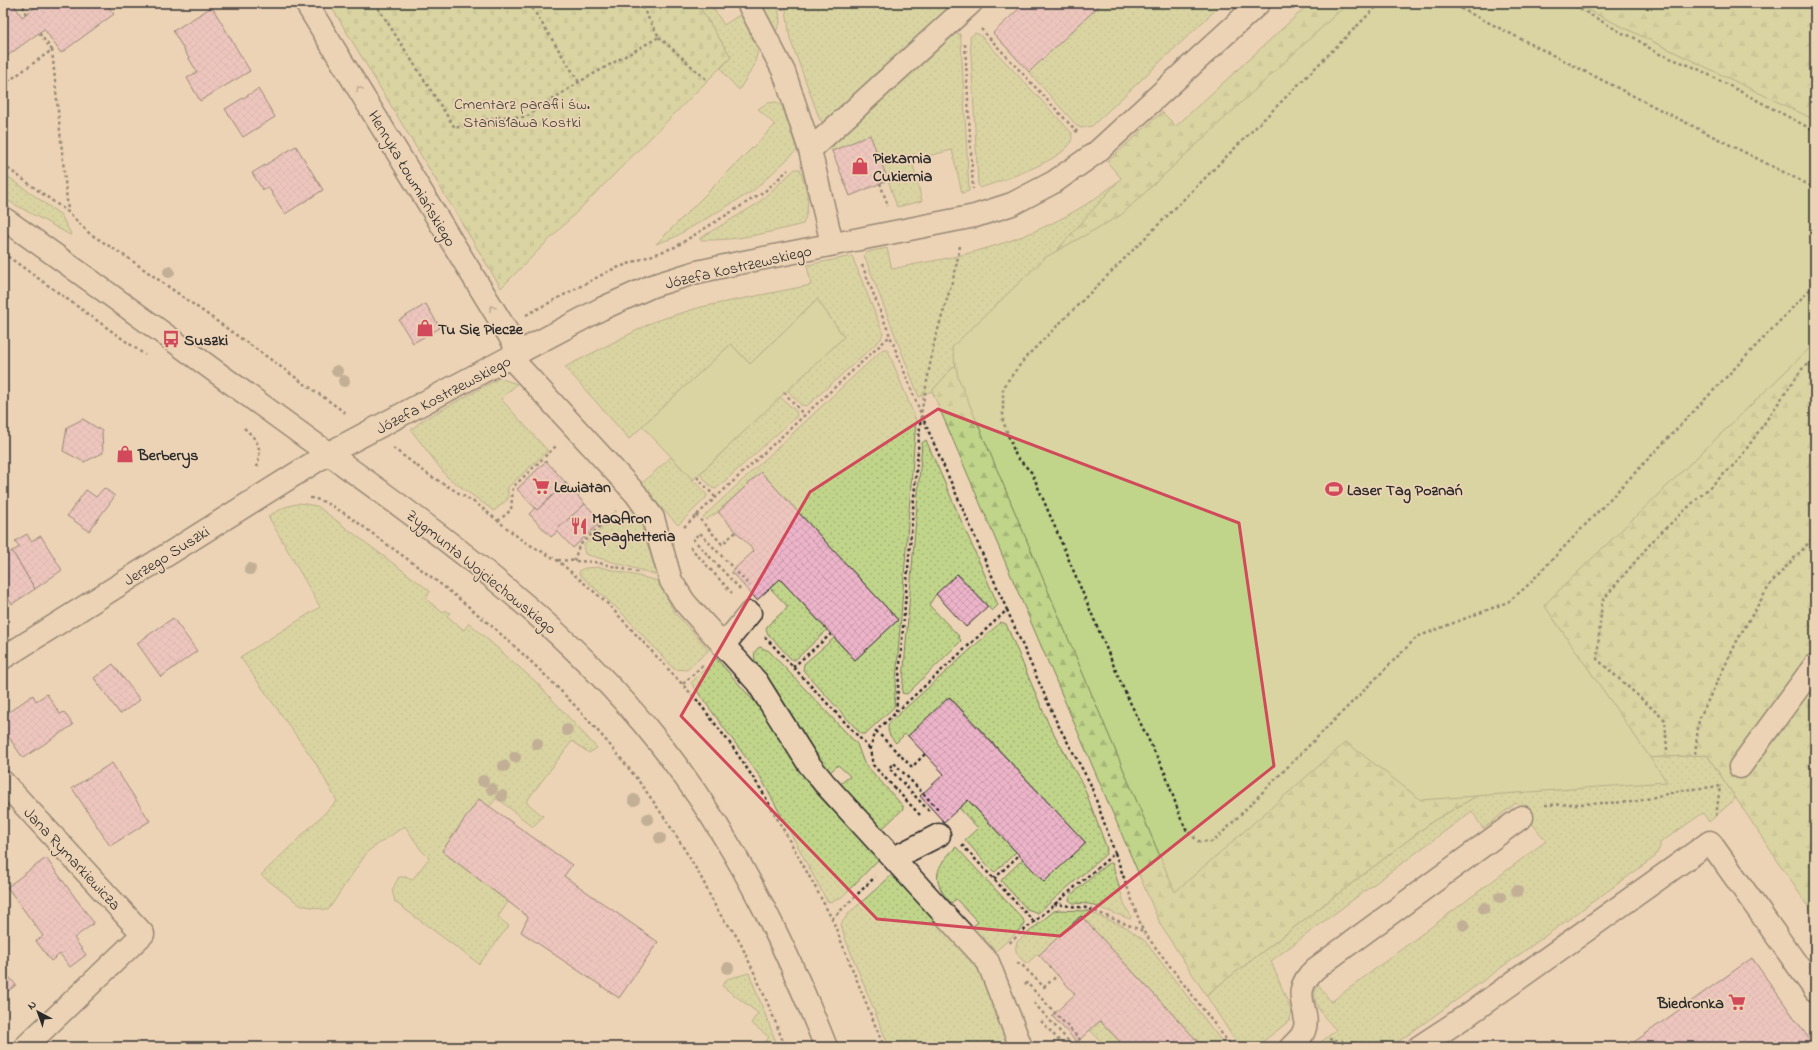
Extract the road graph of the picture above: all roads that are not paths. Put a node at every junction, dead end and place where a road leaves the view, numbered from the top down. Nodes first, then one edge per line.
1 (306, 3) edge
2 (748, 3) edge
3 (1259, 3) edge
4 (967, 6) edge
5 (810, 150) junction
6 (3, 218) edge
7 (832, 244) junction
8 (516, 356) junction
9 (329, 453) junction
10 (750, 613) dead end
11 (724, 646) junction
12 (3, 658) edge
13 (1815, 665) edge
14 (1740, 767) road end
15 (3, 782) edge
16 (1522, 817) road end
17 (939, 835) dead end
18 (894, 858) junction
19 (1815, 990) edge
20 (1297, 1040) edge
21 (25, 1047) edge
22 (826, 1047) edge
23 (1021, 1047) edge
24 (1419, 1047) edge

8 -> 1 street, Henryka Łowmiańskiego
2 - 5 street
3 - 7 street, Józefa Kostrzewskiego
4 - 5 street
5 - 7 street
6 - 9 street, Zygmunta Wojciechowskiego
7 - 8 street, Józefa Kostrzewskiego
8 - 9 street, Józefa Kostrzewskiego
8 - 11 street, Henryka Łowmiańskiego
9 - 12 street, Jerzego Suszki
9 - 22 street, Zygmunta Wojciechowskiego
10 - 11 street
11 - 18 street, Henryka Łowmiańskiego
13 - 14 street
15 - 21 street, Jana Rymarkiewicza
16 - 20 street
17 - 18 street
18 - 23 street, Henryka Łowmiańskiego
19 - 24 street

